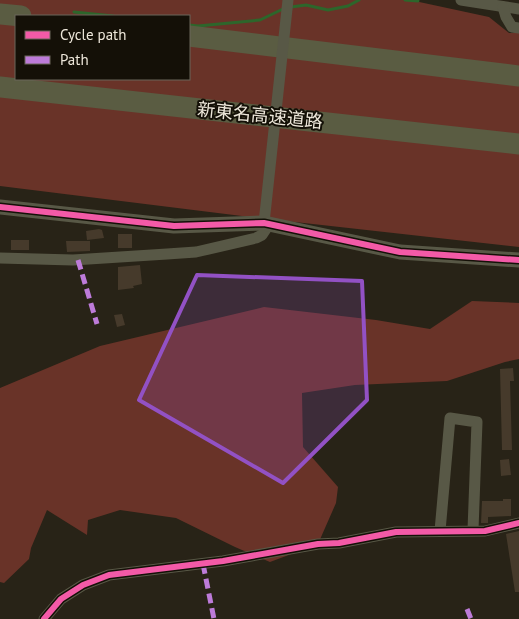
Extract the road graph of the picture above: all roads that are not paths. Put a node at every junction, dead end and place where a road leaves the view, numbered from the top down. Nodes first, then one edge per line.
1 (288, 0) edge
2 (461, 0) edge
3 (503, 7) junction
4 (519, 9) edge
5 (0, 14) edge
6 (15, 15) edge
7 (519, 28) edge
8 (190, 36) edge
9 (519, 76) edge
10 (0, 87) edge
11 (519, 144) edge
12 (0, 207) edge
13 (264, 223) junction
14 (0, 258) edge
15 (519, 260) edge
16 (519, 523) edge
17 (474, 530) junction
18 (440, 532) junction
19 (44, 619) edge

1 - 13 street, bridge
2 - 3 street
3 - 4 street
3 - 7 street
5 - 6 highway
8 - 9 highway
10 - 11 highway, 新東名高速道路
12 - 13 street
13 - 14 street
13 - 15 street
16 - 17 street
17 - 18 street
17 - 18 street
18 - 19 street

